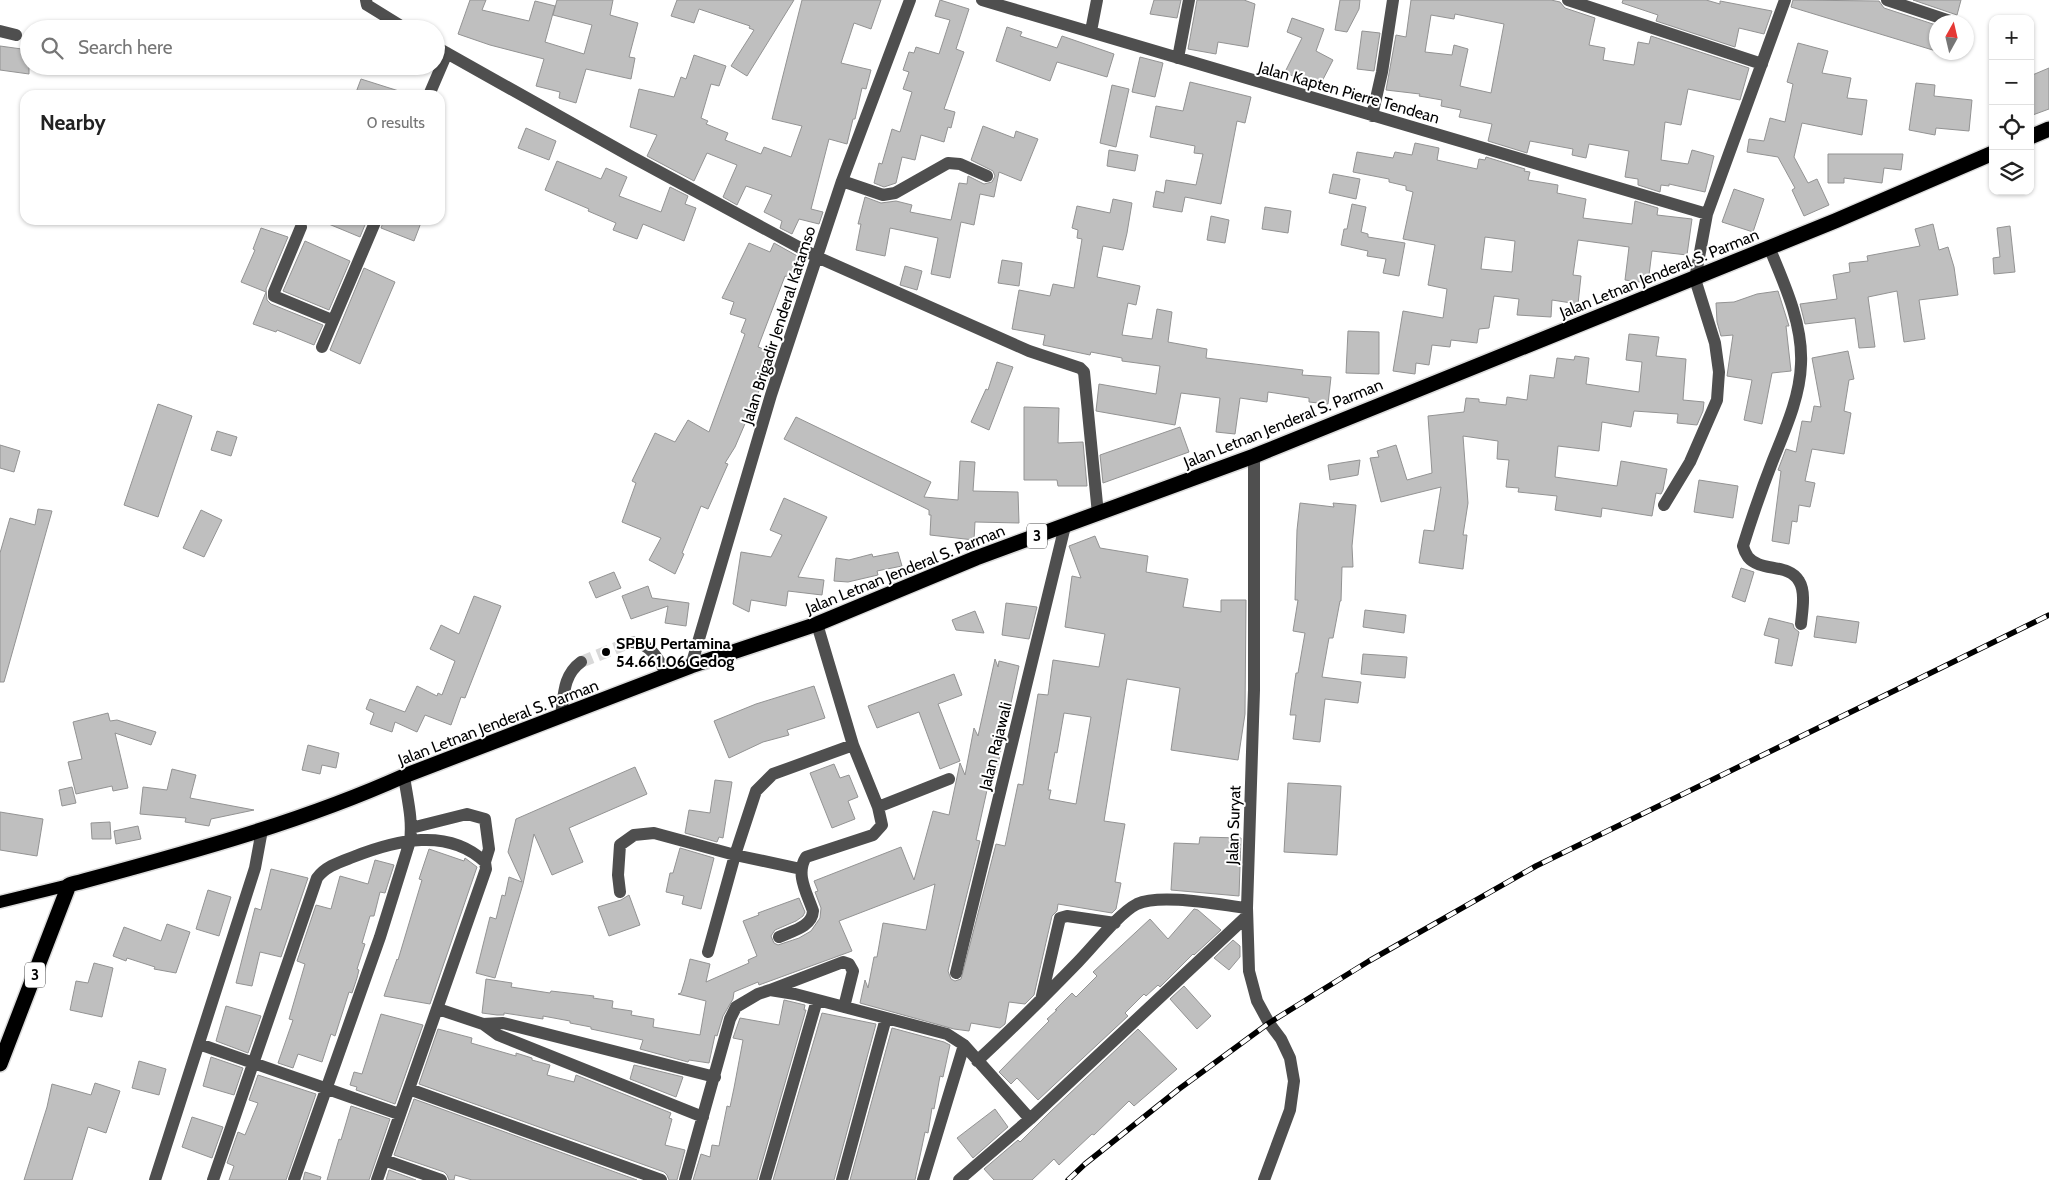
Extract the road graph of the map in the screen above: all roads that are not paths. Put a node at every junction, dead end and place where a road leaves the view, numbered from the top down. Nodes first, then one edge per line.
1 (366, 0) edge
2 (910, 0) edge
3 (982, 0) edge
4 (1097, 0) edge
5 (1189, 0) edge
6 (1393, 0) edge
7 (1570, 0) edge
8 (1785, 0) edge
9 (1887, 0) edge
10 (1932, 15) edge
11 (391, 20) edge
12 (0, 31) edge
13 (1091, 31) junction
14 (16, 35) dead end
15 (445, 52) edge
16 (1178, 58) junction
17 (1762, 64) junction
18 (435, 75) edge
19 (430, 90) edge
20 (1372, 116) junction
21 (2049, 129) edge
22 (2034, 135) edge
23 (1989, 155) edge
24 (987, 176) dead end
25 (842, 182) junction
26 (1707, 214) junction
27 (374, 225) edge
28 (302, 227) dead end
29 (1769, 247) junction
30 (817, 257) junction
31 (1695, 279) junction
32 (332, 320) junction
33 (322, 347) dead end
34 (1254, 456) junction
35 (1664, 506) dead end
36 (1098, 514) junction
37 (1065, 526) junction
38 (817, 624) junction
39 (1801, 624) dead end
40 (631, 642) dead end
41 (581, 662) tunnel mouth
42 (691, 666) junction
43 (667, 675) junction
44 (561, 716) junction
45 (853, 745) junction
46 (949, 779) dead end
47 (405, 781) junction
48 (878, 808) junction
49 (262, 830) junction
50 (410, 834) junction
51 (735, 855) junction
52 (486, 862) junction
53 (801, 869) junction
54 (69, 885) junction
55 (620, 892) dead end
56 (0, 902) edge
57 (1247, 912) junction
58 (1115, 923) junction
59 (778, 937) dead end
60 (708, 952) dead end
61 (956, 973) dead end
62 (770, 990) junction
63 (817, 1000) junction
64 (1040, 1001) junction
65 (844, 1007) junction
66 (438, 1009) junction
67 (886, 1018) junction
68 (483, 1024) junction
69 (198, 1044) junction
70 (964, 1045) junction
71 (978, 1061) junction
72 (0, 1064) edge
73 (254, 1064) junction
74 (715, 1077) junction
75 (326, 1089) junction
76 (409, 1089) junction
77 (399, 1114) junction
78 (703, 1117) junction
79 (1030, 1119) junction
80 (384, 1160) junction
81 (155, 1180) edge
82 (213, 1180) edge
83 (294, 1180) edge
84 (377, 1180) edge
85 (441, 1180) edge
86 (661, 1180) edge
87 (685, 1180) edge
88 (765, 1180) edge
89 (842, 1180) edge
90 (923, 1180) edge
91 (959, 1180) edge
92 (1264, 1180) edge

1 - 11 street
2 - 25 street, Jalan Brigadir Jenderal Katamso
3 - 13 street, Jalan Kapten Pierre Tendean
4 - 13 street
5 - 16 street
6 - 20 street
7 - 17 street
8 - 17 street
9 - 10 street
12 - 14 street
13 - 16 street, Jalan Kapten Pierre Tendean
15 - 30 street
16 - 20 street, Jalan Kapten Pierre Tendean
17 - 26 street
18 - 19 street
20 - 26 street, Jalan Kapten Pierre Tendean
21 - 22 highway
23 - 29 highway, Jalan Letnan Jenderal S. Parman / 3
24 - 25 street
25 - 30 street, Jalan Brigadir Jenderal Katamso
26 - 31 street
27 - 32 street
28 - 32 street
29 - 31 highway, Jalan Letnan Jenderal S. Parman / 3
29 - 39 street
30 - 36 street
30 - 42 street, Jalan Brigadir Jenderal Katamso
31 - 34 highway, Jalan Letnan Jenderal S. Parman / 3
31 - 35 street
32 - 33 street
34 - 36 highway, Jalan Letnan Jenderal S. Parman / 3
34 - 57 street, Jalan Suryat
36 - 37 highway, Jalan Letnan Jenderal S. Parman / 3
37 - 38 highway, Jalan Letnan Jenderal S. Parman / 3
37 - 61 street, Jalan Rajawali
38 - 42 highway, Jalan Letnan Jenderal S. Parman / 3
38 - 45 street
40 - 43 street
41 - 44 street
42 - 43 highway, Jalan Letnan Jenderal S. Parman / 3
43 - 44 highway, Jalan Letnan Jenderal S. Parman / 3
44 - 47 highway, Jalan Letnan Jenderal S. Parman / 3
45 - 48 street
45 - 51 street
46 - 48 street
47 - 49 highway, Jalan Letnan Jenderal S. Parman / 3
47 - 50 street
48 - 53 street
49 - 54 highway, Jalan Letnan Jenderal S. Parman / 3
49 - 69 street
50 - 52 street
50 - 52 street
50 - 73 street
50 - 75 street
51 - 53 street
51 - 55 street
51 - 60 street
52 - 66 street
53 - 59 street
54 - 56 main road
54 - 72 highway, 3
57 - 58 street
57 - 79 street
57 - 92 street, Jalan Suryat
58 - 64 street
58 - 64 street
62 - 63 street
62 - 65 street
62 - 74 street
63 - 65 street
63 - 88 street
64 - 71 street
65 - 67 street
66 - 68 street
66 - 76 street
67 - 70 street
67 - 89 street
68 - 74 street
68 - 78 street
69 - 73 street
69 - 81 street
70 - 71 street
70 - 90 street
71 - 79 street
73 - 75 street
73 - 82 street
74 - 78 street
75 - 77 street
75 - 83 street
76 - 77 street
76 - 86 street
77 - 80 street
78 - 87 street
79 - 91 street
80 - 84 street
80 - 85 street

